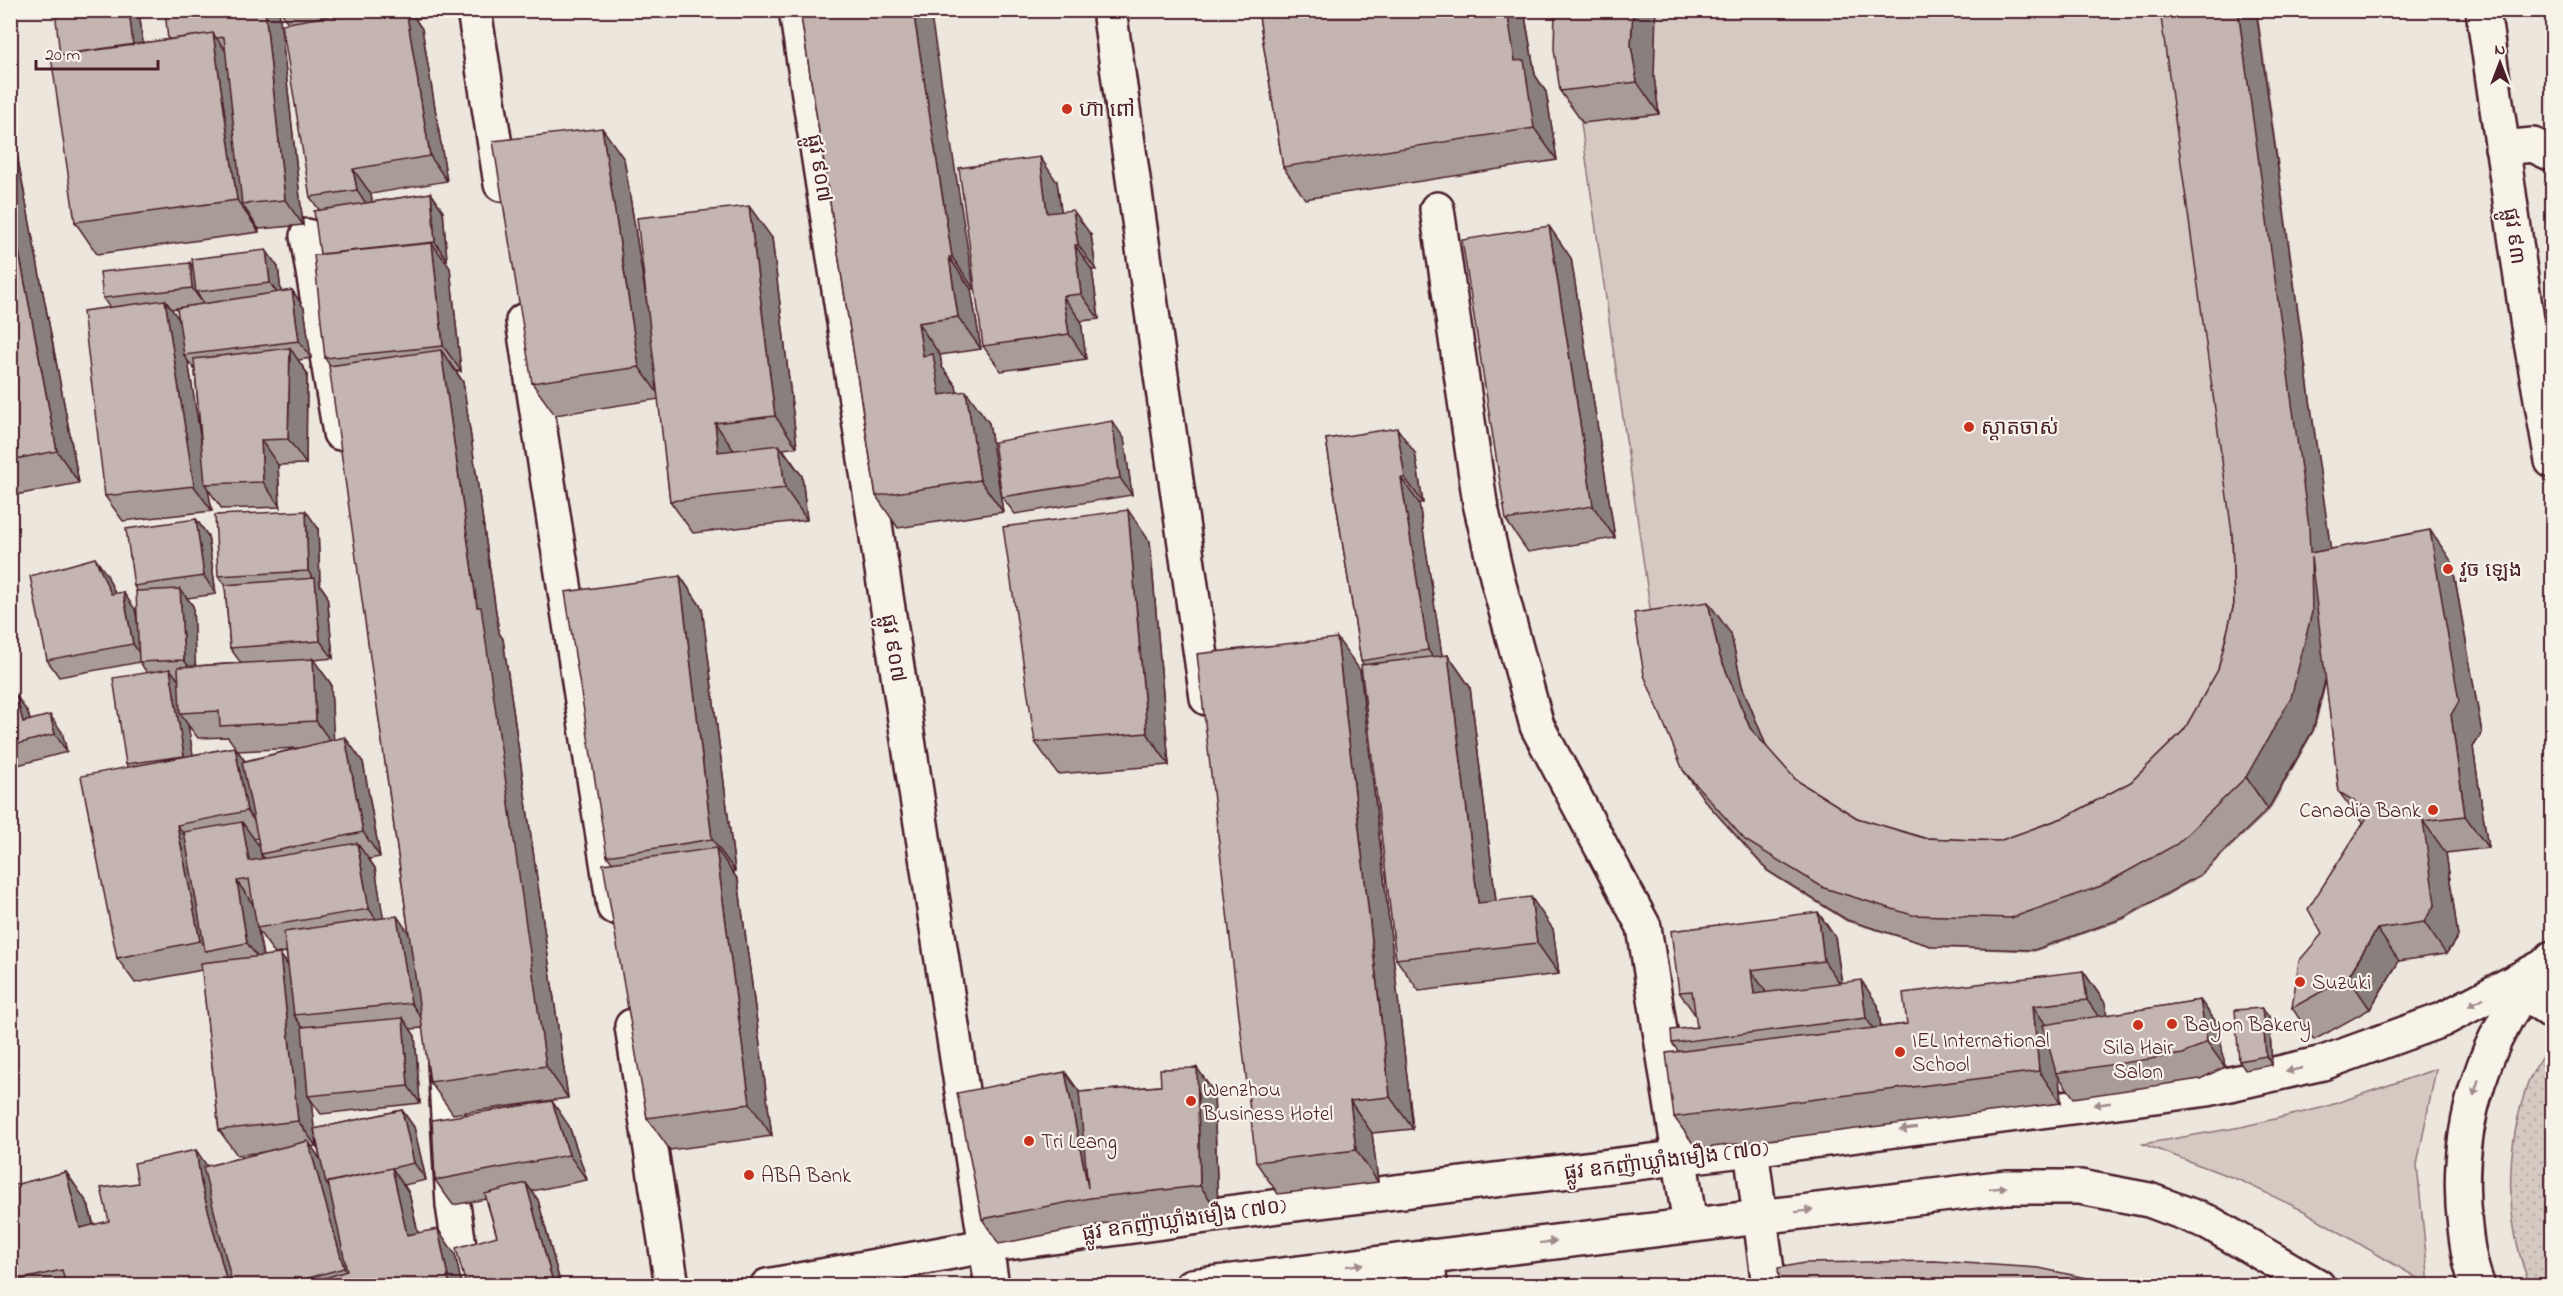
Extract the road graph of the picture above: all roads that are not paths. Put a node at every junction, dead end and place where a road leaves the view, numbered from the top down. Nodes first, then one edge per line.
1 (474, 10) edge
2 (796, 10) edge
3 (1109, 10) edge
4 (2483, 10) edge
5 (2502, 148) junction
6 (2553, 154) edge
7 (1437, 209) dead end
8 (506, 211) edge
9 (307, 236) dead end
10 (518, 294) edge
11 (345, 460) edge
12 (2553, 461) edge
13 (1212, 732) edge
14 (617, 931) edge
15 (2549, 962) edge
16 (2523, 991) junction
17 (628, 1002) edge
18 (2553, 1012) edge
19 (441, 1039) edge
20 (1751, 1149) junction
21 (1681, 1158) junction
22 (1760, 1217) junction
23 (1690, 1225) junction
24 (985, 1246) junction
25 (1429, 1271) edge
26 (465, 1286) edge
27 (672, 1286) edge
28 (767, 1286) edge
29 (992, 1286) edge
30 (1192, 1286) edge
31 (1769, 1286) edge
32 (2318, 1286) edge
33 (2478, 1286) edge

1 - 8 main road
2 - 24 main road, ផ្លូវ ៩០៧
3 - 13 main road
4 - 5 main road, ផ្លូវ ៩៣
5 - 6 main road
5 - 12 main road, ផ្លូវ ៩៣
7 - 21 main road
9 - 11 main road
10 - 14 main road
15 - 16 main road
15 -> 20 main road, ផ្លូវ ឧកញ៉ាឃ្លាំងមឿង (៧០)
16 - 18 main road
16 -> 33 main road
17 - 27 main road
19 - 26 main road
20 - 21 main road, ផ្លូវ ឧកញ៉ាឃ្លាំងមឿង (៧០)
20 - 22 main road
21 - 23 main road
21 - 24 main road, ផ្លូវ ឧកញ៉ាឃ្លាំងមឿង (៧០)
22 - 23 main road
22 - 31 main road
22 -> 32 main road
25 -> 23 main road
24 - 28 main road, ផ្លូវ ឧកញ៉ាឃ្លាំងមឿង (៧០)
24 - 29 main road, ផ្លូវ ៩០៧
30 -> 25 main road

